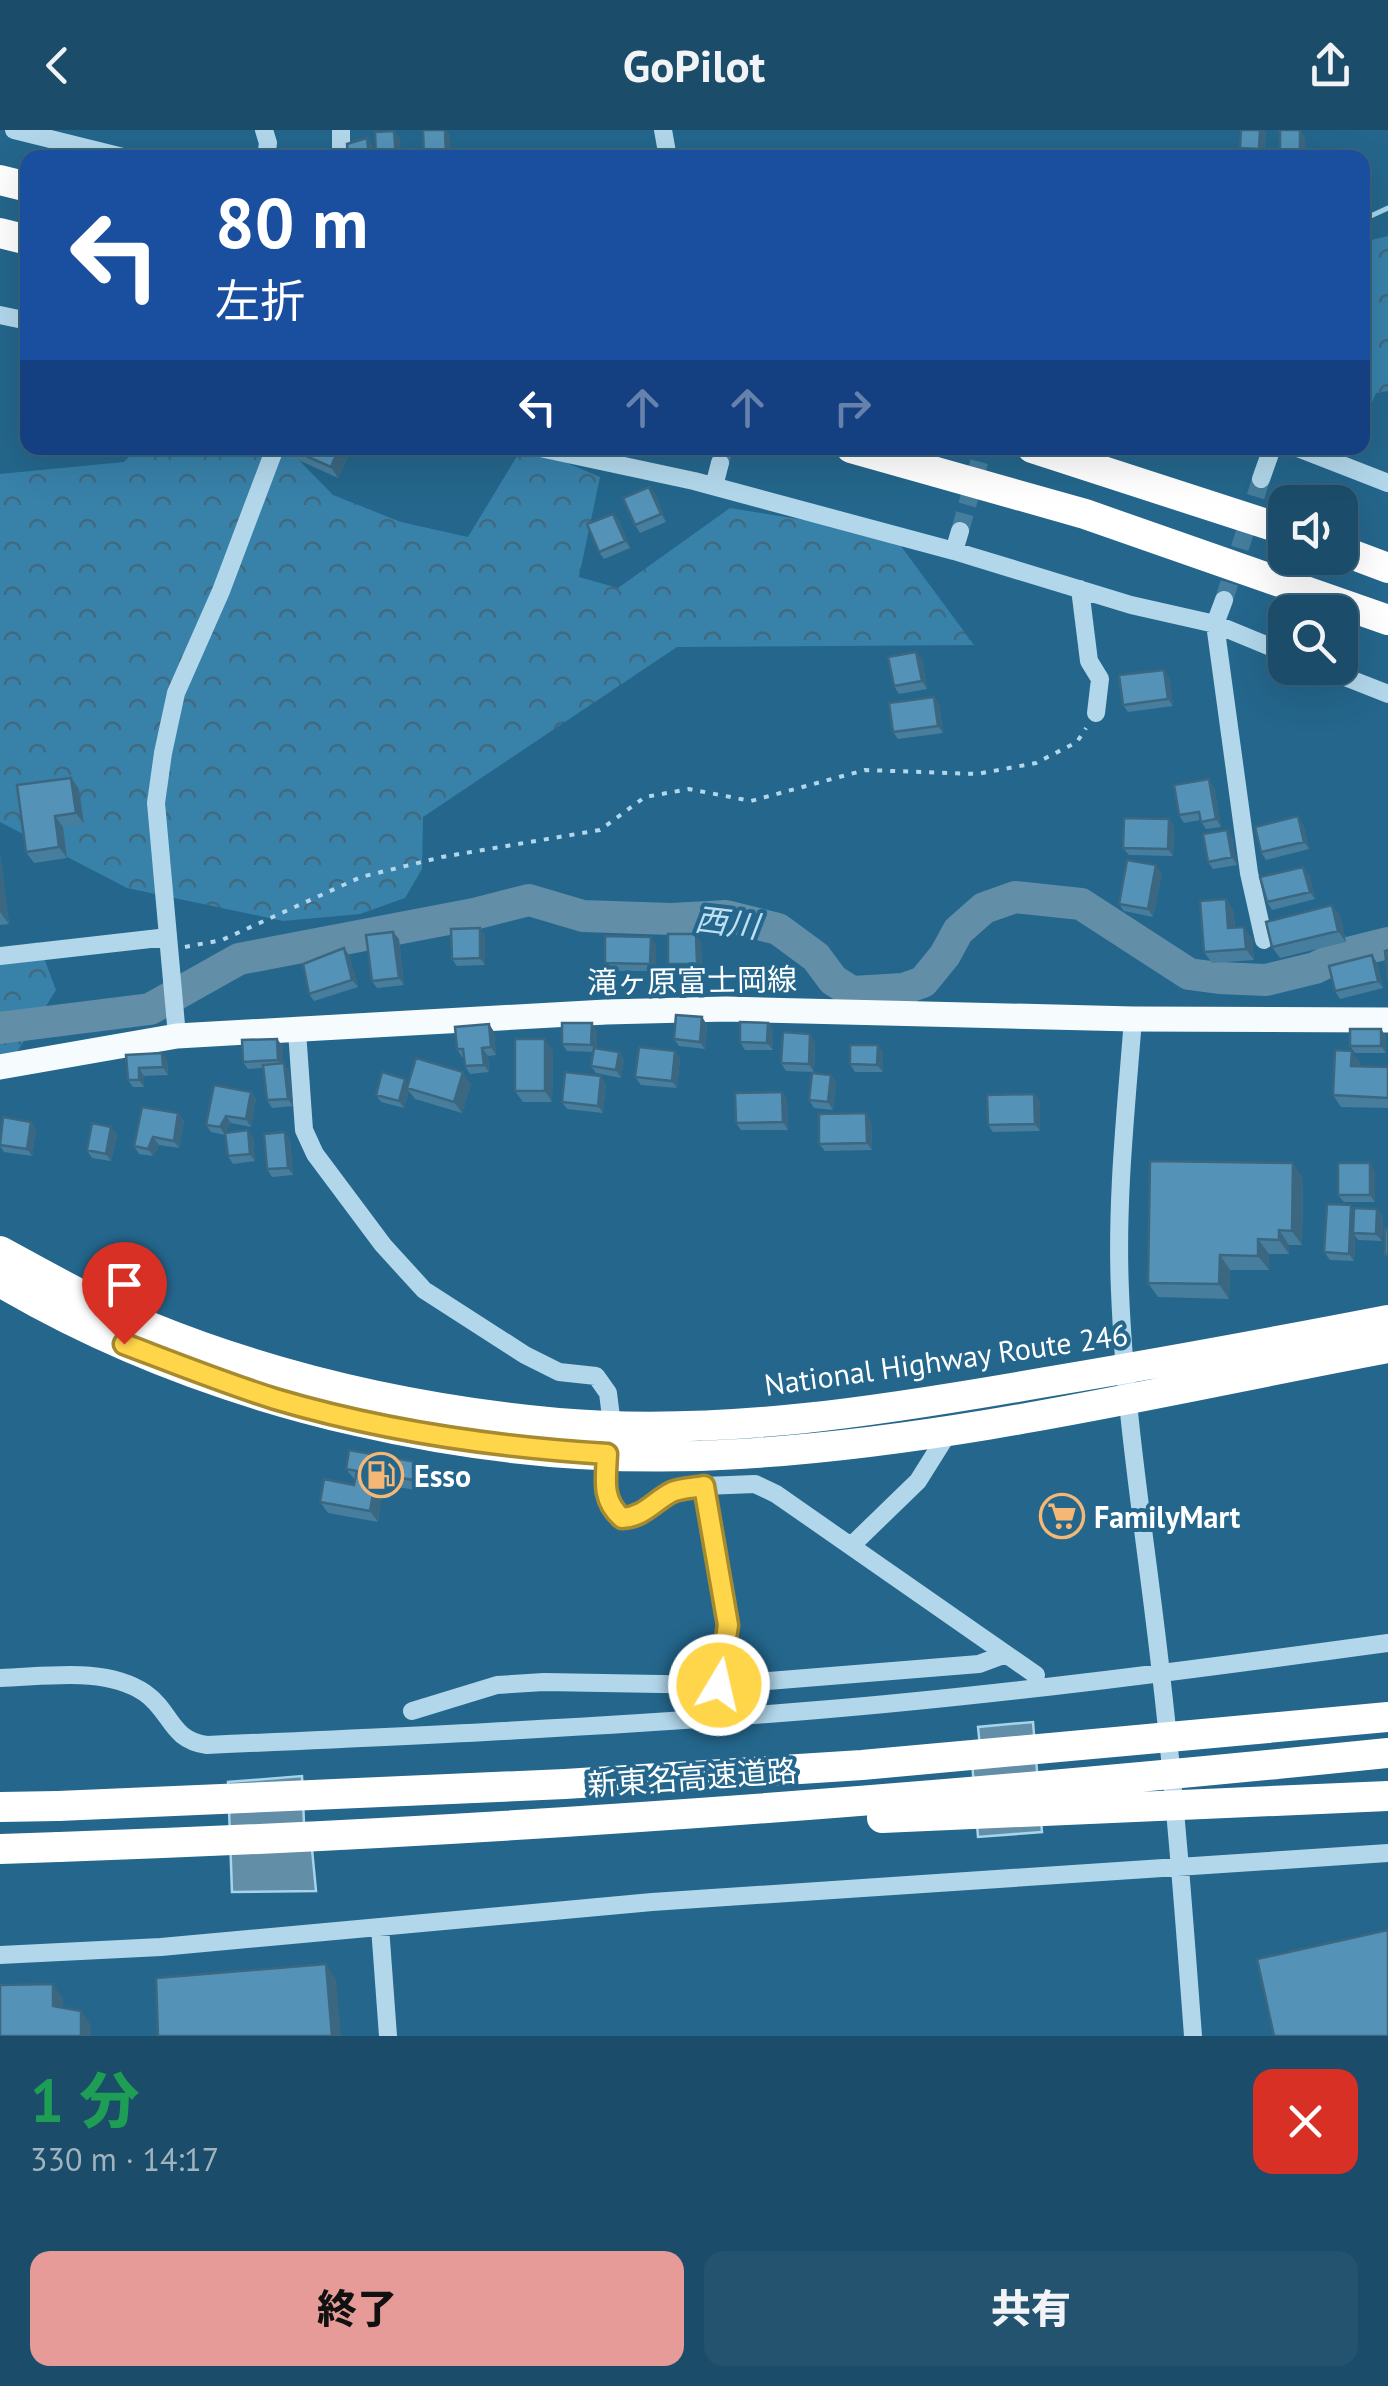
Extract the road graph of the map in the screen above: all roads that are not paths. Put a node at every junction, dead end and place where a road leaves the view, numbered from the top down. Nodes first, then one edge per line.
1 (14, 130) edge
2 (95, 150) edge
3 (272, 455) edge
4 (572, 455) edge
5 (877, 455) edge
6 (1054, 455) edge
7 (1270, 455) edge
8 (1316, 455) edge
9 (720, 463) tunnel mouth
10 (1261, 480) tunnel mouth
11 (1388, 483) edge
12 (714, 486) junction
13 (1268, 522) edge
14 (960, 531) tunnel mouth
15 (1358, 548) edge
16 (954, 551) junction
17 (1199, 553) junction
18 (1358, 557) edge
19 (1388, 557) edge
20 (1388, 568) edge
21 (1080, 589) junction
22 (1224, 600) tunnel mouth
23 (1388, 620) edge
24 (1215, 624) junction
25 (1388, 629) edge
26 (1268, 646) edge
27 (1358, 682) edge
28 (1388, 694) edge
29 (1096, 712) road end
30 (1264, 940) edge
31 (169, 943) junction
32 (0, 956) edge
33 (1133, 1019) junction
34 (1388, 1020) edge
35 (176, 1024) junction
36 (296, 1031) junction
37 (0, 1067) edge
38 (0, 1251) edge
39 (0, 1282) edge
40 (1388, 1320) edge
41 (1388, 1348) edge
42 (1126, 1383) junction
43 (950, 1430) junction
44 (609, 1439) junction
45 (704, 1486) junction
46 (852, 1546) junction
47 (1388, 1644) edge
48 (1006, 1654) junction
49 (1036, 1674) dead end
50 (1162, 1674) junction
51 (0, 1678) edge
52 (719, 1685) junction
53 (412, 1711) dead end
54 (1388, 1717) edge
55 (1388, 1753) edge
56 (1388, 1796) edge
57 (0, 1808) edge
58 (402, 1833) junction
59 (0, 1849) edge
60 (1388, 1853) edge
61 (1180, 1866) junction
62 (380, 1927) junction
63 (0, 1956) edge
64 (388, 2036) edge
65 (1193, 2036) edge

1 - 2 street
3 - 31 street
4 - 12 street
5 - 17 highway
6 - 13 highway
7 - 10 street
8 - 11 street
9 - 12 street
12 - 16 street
14 - 16 street
15 - 19 highway
16 - 21 street
17 - 23 highway
17 - 25 highway
18 - 20 highway
21 - 24 street
21 - 29 street
22 - 24 street
24 - 26 street
24 - 30 street
27 - 28 street
31 - 32 street
31 - 35 street
33 - 34 main road, 滝ヶ原富士岡線
33 - 36 main road, 滝ヶ原富士岡線
33 - 42 street
35 - 36 main road, 滝ヶ原富士岡線
35 - 37 main road, 滝ヶ原富士岡線
36 - 44 street
38 - 44 highway, National Highway Route 246
39 - 44 highway, National Highway Route 246
40 - 42 highway, National Highway Route 246
41 - 42 highway, National Highway Route 246
42 - 43 highway, National Highway Route 246
42 - 44 highway, National Highway Route 246
42 - 50 street
43 - 44 highway, National Highway Route 246
43 - 46 street
44 - 45 street
45 - 46 street
45 - 52 street
46 - 48 street
47 - 50 street
48 - 49 street
48 - 52 street
50 - 51 street
50 - 61 street
52 - 53 street
54 - 57 highway, 新東名高速道路, bridge
55 - 58 highway, 新東名高速道路, bridge
56 - 58 highway, bridge
58 - 59 highway, 新東名高速道路, bridge
60 - 61 street
61 - 62 street
61 - 65 street
62 - 63 street
62 - 64 street

